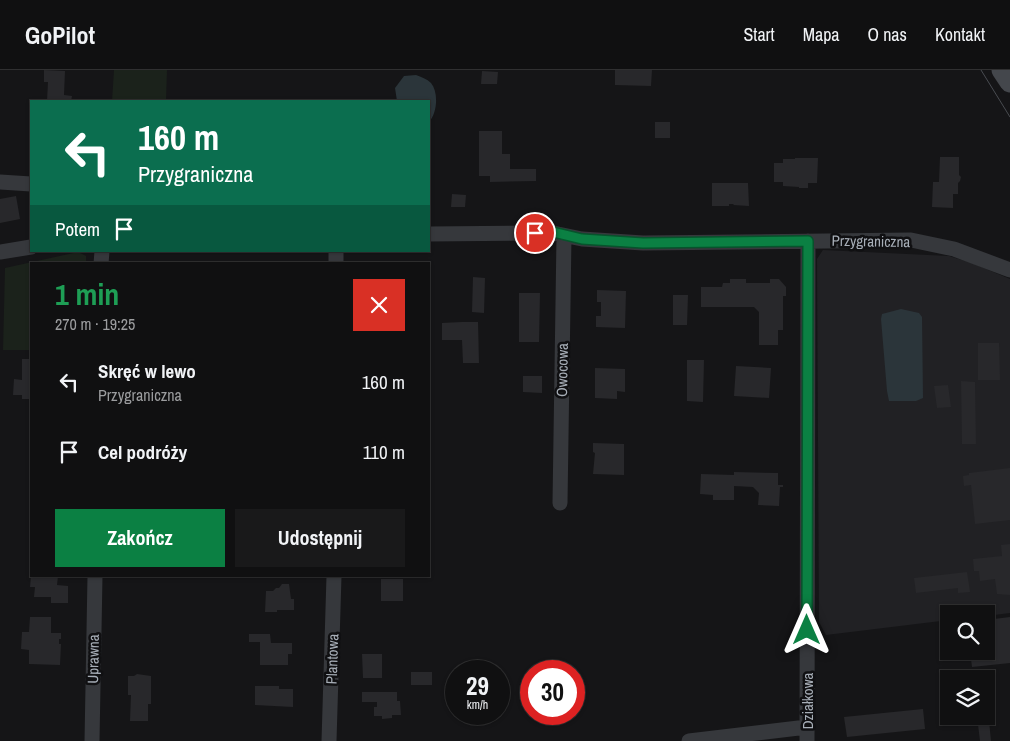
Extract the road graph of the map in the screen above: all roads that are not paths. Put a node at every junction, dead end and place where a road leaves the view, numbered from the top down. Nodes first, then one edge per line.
1 (1002, 70) edge
2 (1010, 82) edge
3 (0, 182) edge
4 (30, 184) edge
5 (430, 234) edge
6 (564, 236) junction
7 (808, 241) junction
8 (30, 247) edge
9 (0, 252) edge
10 (1010, 270) edge
11 (560, 503) dead end
12 (95, 577) edge
13 (334, 577) edge
14 (807, 734) edge
15 (92, 741) edge
16 (329, 741) edge
17 (689, 741) edge

1 - 2 main road
3 - 4 street
5 - 6 street, Przygraniczna
6 - 7 street, Przygraniczna
6 - 11 street, Owocowa
7 - 10 street, Przygraniczna
7 - 14 street, Działkowa
8 - 9 street
12 - 15 street, Uprawna
13 - 16 street, Plantowa
14 - 17 street

